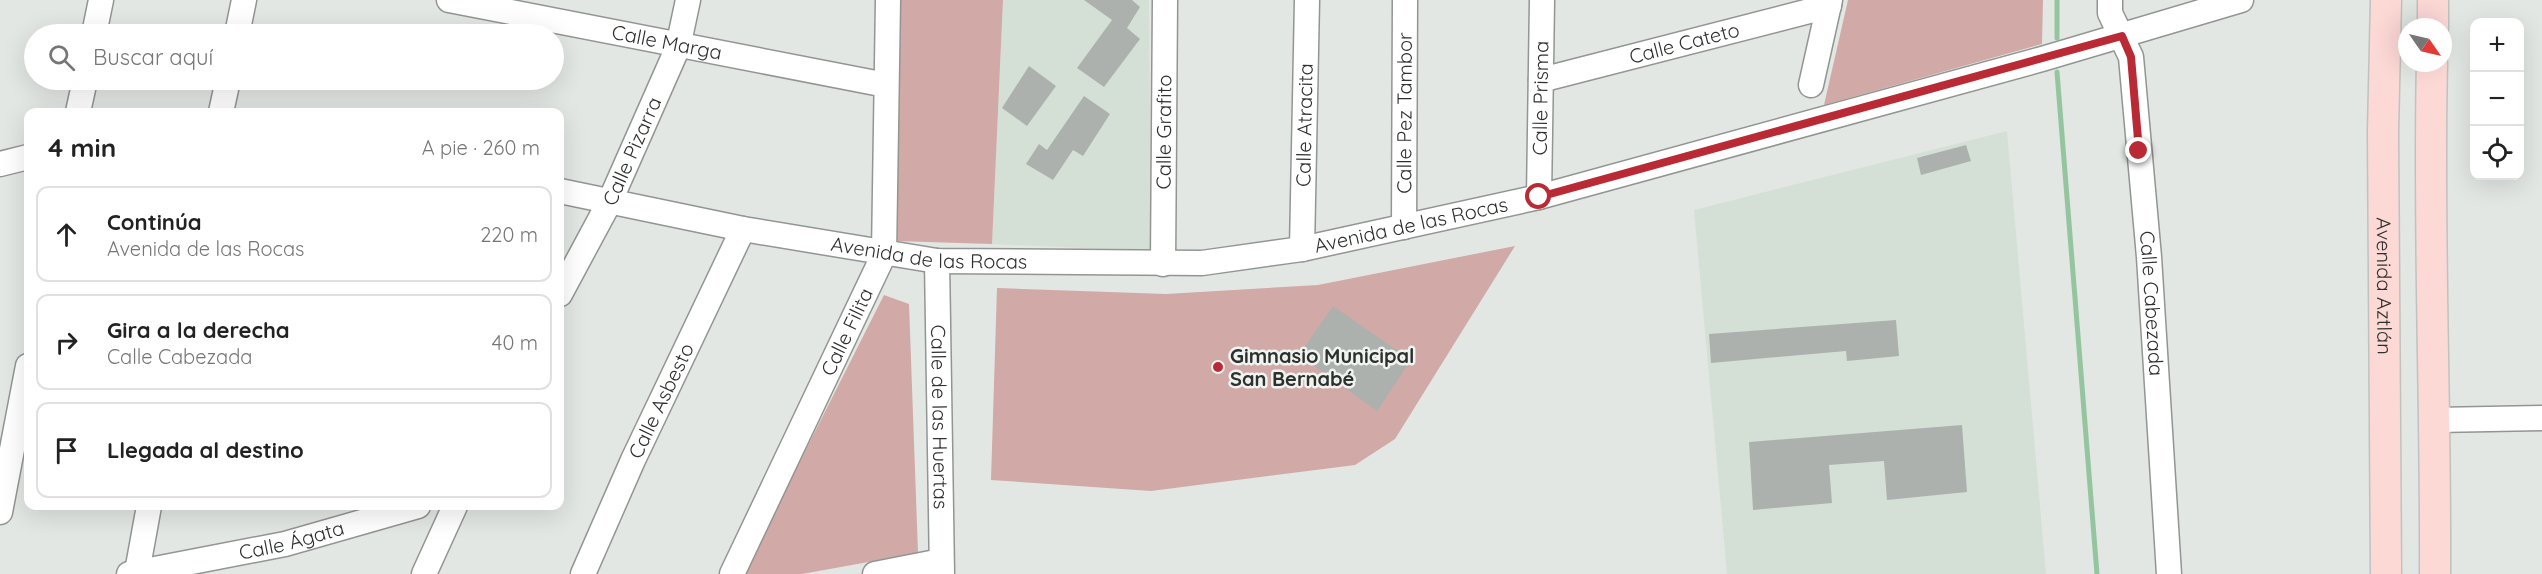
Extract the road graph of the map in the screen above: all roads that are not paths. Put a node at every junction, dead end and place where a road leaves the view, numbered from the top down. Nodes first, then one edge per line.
1 (101, 0) edge
2 (244, 0) edge
3 (449, 0) edge
4 (688, 0) edge
5 (888, 0) edge
6 (1165, 0) edge
7 (1307, 0) edge
8 (1405, 0) edge
9 (1542, 0) edge
10 (2110, 0) edge
11 (2239, 0) edge
12 (2386, 0) edge
13 (2433, 0) edge
14 (1830, 3) edge
15 (2433, 18) edge
16 (96, 24) edge
17 (239, 24) edge
18 (2122, 36) junction
19 (678, 46) junction
20 (2432, 72) edge
21 (1541, 80) junction
22 (886, 85) junction
23 (1811, 85) dead end
24 (83, 90) edge
25 (226, 90) edge
26 (79, 108) edge
27 (222, 108) edge
28 (24, 158) edge
29 (0, 164) edge
30 (564, 192) edge
31 (1539, 197) junction
32 (610, 201) junction
33 (1404, 227) junction
34 (743, 229) junction
35 (1302, 249) junction
36 (884, 254) junction
37 (938, 261) junction
38 (1163, 264) junction
39 (564, 287) edge
40 (24, 387) edge
41 (2542, 418) edge
42 (2436, 420) junction
43 (148, 510) edge
44 (404, 510) edge
45 (453, 510) edge
46 (0, 512) edge
47 (942, 567) edge
48 (133, 573) edge
49 (424, 574) edge
50 (583, 574) edge
51 (732, 574) edge
52 (874, 574) edge
53 (2169, 574) edge
54 (2386, 574) edge
55 (2435, 574) edge

1 - 16 street
2 - 17 street
3 - 19 street, Calle Marga
4 - 19 street, Calle Pizarra
5 - 22 street, Calle Filita
6 - 38 street, Calle Grafito
7 - 35 street, Calle Atracita
8 - 33 street, Calle Pez Tambor
9 - 21 street, Calle Prisma
10 - 18 street, Calle Cabezada
11 - 18 street, Avenida de las Rocas
12 - 54 main road, Avenida Aztlán
13 - 15 main road
14 - 21 street, Calle Cateto
14 - 23 street
18 - 31 street, Avenida de las Rocas
18 - 53 street, Calle Cabezada
19 - 22 street, Calle Marga
19 - 32 street, Calle Pizarra
20 - 42 main road
21 - 31 street, Calle Prisma
22 - 36 street, Calle Filita
24 - 26 street
25 - 27 street
28 - 29 street
30 - 32 street, Avenida de las Rocas
31 - 33 street, Avenida de las Rocas
32 - 34 street, Avenida de las Rocas
32 - 39 street, Calle Pizarra
33 - 35 street, Avenida de las Rocas
34 - 36 street, Avenida de las Rocas
34 - 50 street, Calle Asbesto
35 - 38 street, Avenida de las Rocas
36 - 37 street, Avenida de las Rocas
36 - 51 street, Calle Filita
37 - 38 street, Avenida de las Rocas
37 - 47 street, Calle de las Huertas
40 - 46 street
41 - 42 street
42 - 55 main road
43 - 48 street
44 - 48 street, Calle Ágata
45 - 49 street
47 - 52 street

